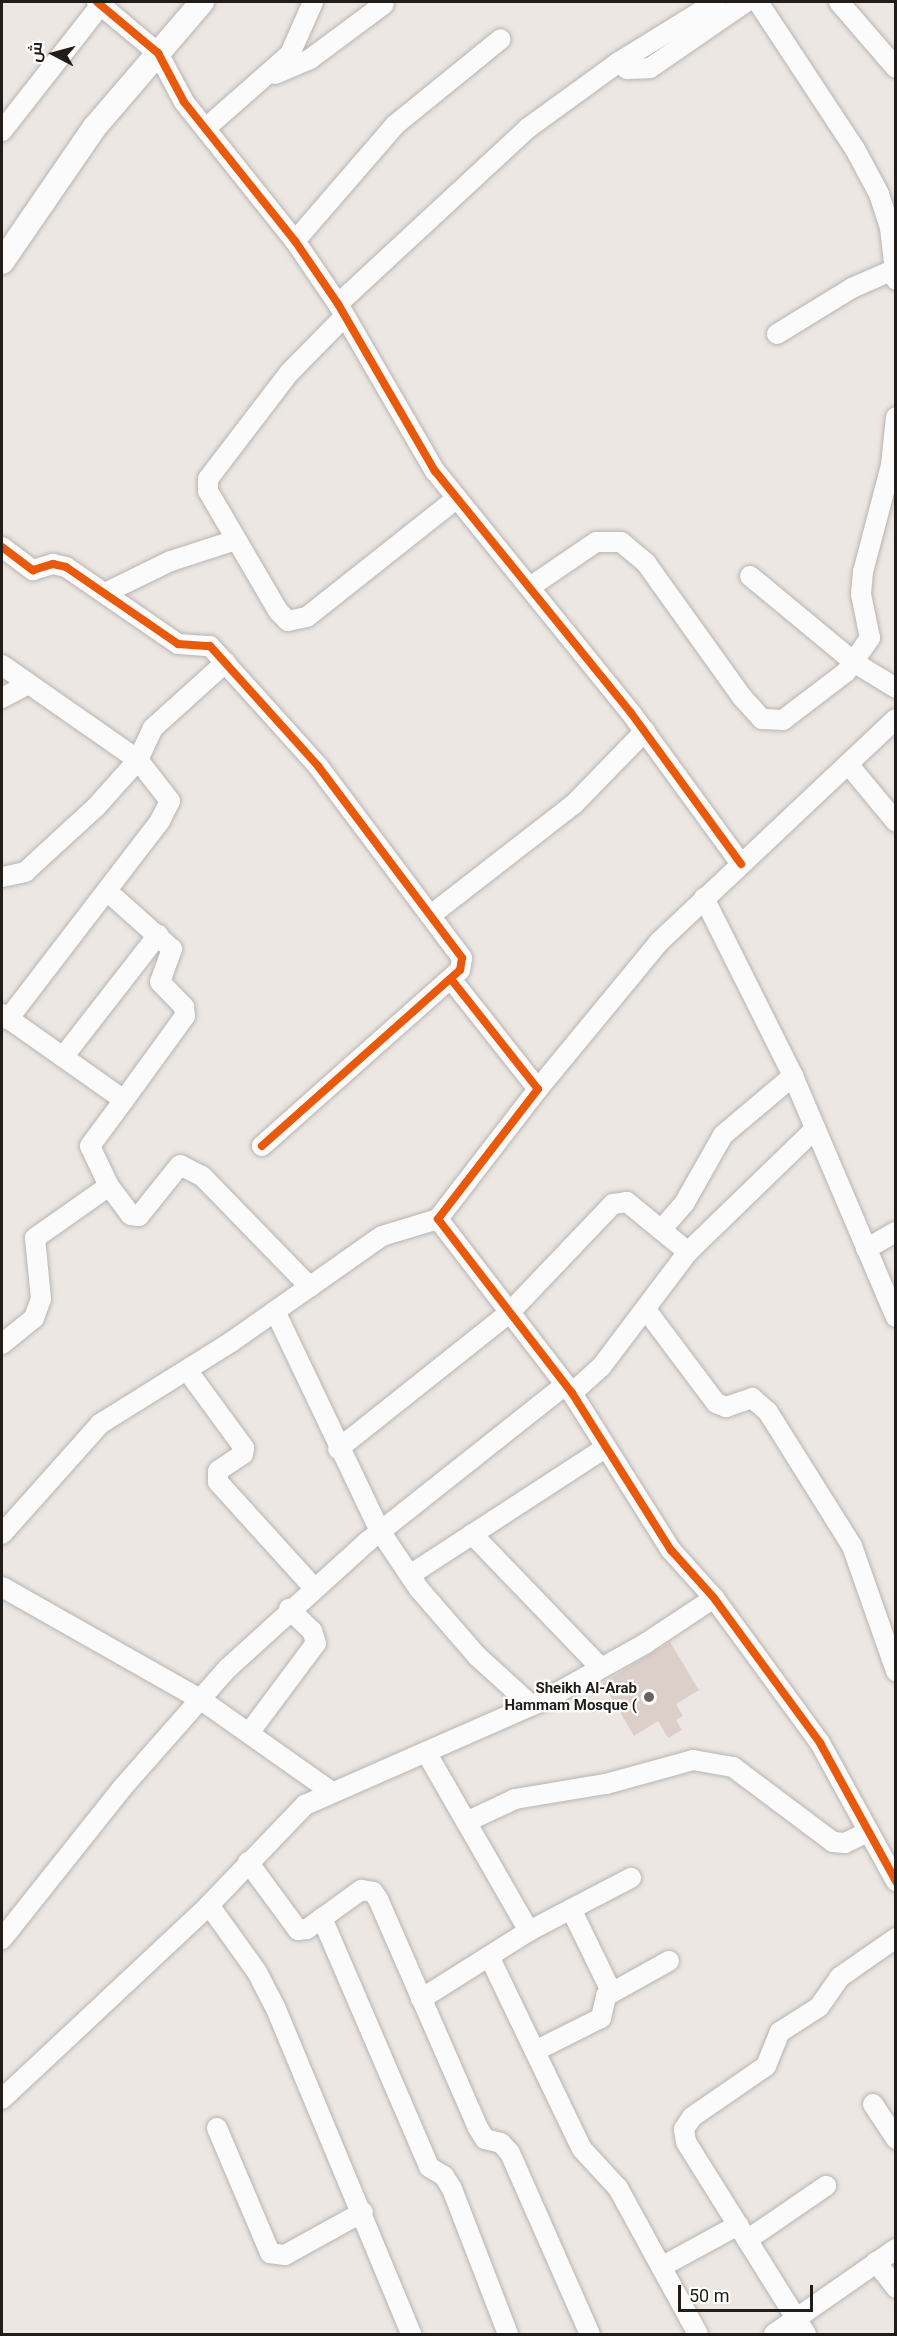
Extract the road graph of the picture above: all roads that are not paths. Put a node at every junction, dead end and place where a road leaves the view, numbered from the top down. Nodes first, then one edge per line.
1 (100, 2) edge
2 (202, 2) edge
3 (313, 2) edge
4 (716, 2) edge
5 (746, 2) edge
6 (758, 2) edge
7 (839, 2) edge
8 (384, 4) dead end
9 (501, 39) dead end
10 (158, 53) junction
11 (619, 62) junction
12 (896, 68) edge
13 (269, 76) junction
14 (207, 128) junction
15 (2, 131) edge
16 (295, 241) junction
17 (2, 262) edge
18 (895, 269) edge
19 (896, 280) edge
20 (341, 310) junction
21 (777, 334) dead end
22 (896, 417) edge
23 (457, 498) junction
24 (236, 540) junction
25 (2, 547) edge
26 (750, 576) dead end
27 (530, 587) junction
28 (105, 593) junction
29 (226, 662) junction
30 (855, 663) junction
31 (2, 665) edge
32 (28, 684) junction
33 (896, 688) edge
34 (2, 698) edge
35 (896, 719) edge
36 (645, 731) junction
37 (138, 759) junction
38 (848, 764) junction
39 (896, 822) edge
40 (741, 864) junction
41 (2, 877) edge
42 (107, 891) junction
43 (704, 898) junction
44 (431, 915) junction
45 (158, 935) junction
46 (452, 978) junction
47 (5, 1017) edge
48 (63, 1057) junction
49 (793, 1076) junction
50 (538, 1089) junction
51 (124, 1100) junction
52 (815, 1129) junction
53 (262, 1146) dead end
54 (109, 1186) junction
55 (438, 1219) junction
56 (661, 1230) junction
57 (896, 1232) edge
58 (866, 1249) junction
59 (688, 1252) junction
60 (310, 1287) junction
61 (275, 1311) junction
62 (647, 1311) junction
63 (510, 1312) junction
64 (896, 1317) edge
65 (2, 1344) edge
66 (187, 1370) junction
67 (568, 1389) junction
68 (605, 1448) junction
69 (338, 1449) junction
70 (380, 1531) junction
71 (2, 1534) edge
72 (472, 1534) junction
73 (410, 1575) junction
74 (2, 1587) edge
75 (314, 1587) junction
76 (714, 1598) junction
77 (289, 1609) junction
78 (601, 1668) junction
79 (896, 1671) edge
80 (201, 1699) junction
81 (531, 1705) junction
82 (249, 1733) junction
83 (426, 1752) junction
84 (332, 1792) junction
85 (466, 1822) junction
86 (868, 1832) junction
87 (889, 1856) edge
88 (248, 1862) junction
89 (631, 1878) dead end
90 (896, 1881) edge
91 (209, 1905) junction
92 (571, 1909) junction
93 (322, 1918) junction
94 (529, 1931) junction
95 (896, 1938) edge
96 (2, 1939) edge
97 (489, 1956) junction
98 (669, 1961) dead end
99 (612, 1993) junction
100 (421, 1999) junction
101 (534, 2051) junction
102 (2, 2099) edge
103 (873, 2104) dead end
104 (217, 2128) dead end
105 (896, 2139) edge
106 (826, 2186) dead end
107 (363, 2212) junction
108 (742, 2233) junction
109 (896, 2248) edge
110 (876, 2262) junction
111 (661, 2267) junction
112 (896, 2288) edge
113 (801, 2327) edge
114 (411, 2334) edge
115 (508, 2334) edge
116 (590, 2334) edge
117 (698, 2334) edge
118 (774, 2334) edge

1 - 10 street
1 - 15 street
2 - 10 street
3 - 13 street
4 - 11 street
5 - 11 street
6 - 18 street
7 - 12 street
8 - 13 street
9 - 16 street
10 - 14 street
10 - 17 street
11 - 20 street
13 - 14 street
14 - 16 street
16 - 20 street
18 - 19 street
18 - 21 street
20 - 23 street
20 - 24 street
22 - 30 street
23 - 24 street
23 - 27 street
24 - 28 street
25 - 28 street
26 - 30 street
27 - 30 street
27 - 36 street
28 - 29 street
29 - 37 street
29 - 44 street
30 - 33 street
31 - 32 street
32 - 34 street
32 - 37 street
35 - 38 street
36 - 40 street
36 - 44 street
37 - 41 street
37 - 42 street
38 - 39 street
38 - 40 street
40 - 43 street
42 - 45 street
42 - 47 street
43 - 49 street
43 - 50 street
44 - 46 street
45 - 48 street
45 - 51 street
46 - 50 street
46 - 53 street
47 - 48 street
48 - 51 street
49 - 52 street
49 - 56 street
50 - 55 street
51 - 54 street
52 - 58 street
52 - 59 street
54 - 60 street
54 - 65 street
55 - 60 street
55 - 63 street
56 - 59 street
56 - 63 street
57 - 58 street
58 - 64 street
59 - 62 street
60 - 61 street
61 - 66 street
61 - 69 street
62 - 67 street
62 - 79 street
63 - 67 street
63 - 69 street
66 - 71 street
66 - 75 street
67 - 68 street
67 - 70 street
68 - 72 street
68 - 76 street
69 - 70 street
70 - 73 street
70 - 75 street
72 - 73 street
72 - 78 street
73 - 81 street
74 - 80 street
75 - 77 street
76 - 78 street
76 - 86 street
77 - 80 street
77 - 82 street
78 - 81 street
80 - 82 street
80 - 96 street
81 - 83 street
82 - 84 street
83 - 84 street
83 - 85 street
84 - 88 street
85 - 86 street
85 - 94 street
86 - 87 street
87 - 90 street
88 - 91 street
88 - 93 street
89 - 92 street
91 - 102 street
91 - 107 street
92 - 94 street
92 - 99 street
93 - 100 street
93 - 115 street
94 - 97 street
95 - 108 street
97 - 100 street
97 - 101 street
98 - 99 street
99 - 101 street
100 - 116 street
101 - 111 street
103 - 105 street
104 - 107 street
106 - 108 street
107 - 114 street
108 - 111 street
108 - 113 street
109 - 110 street
110 - 112 street
110 - 113 street
111 - 117 street
113 - 118 street

